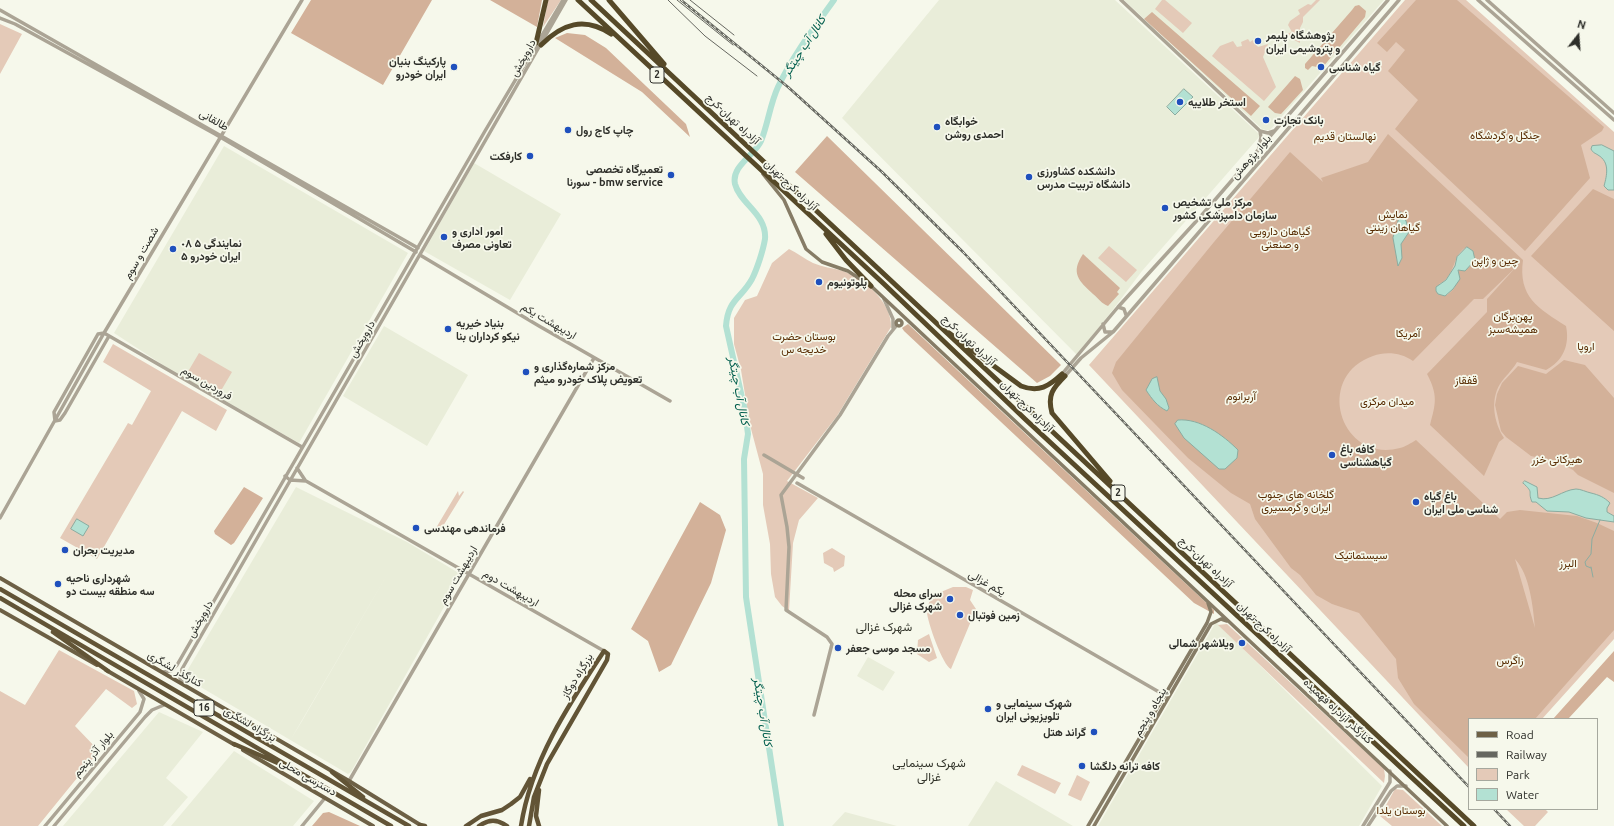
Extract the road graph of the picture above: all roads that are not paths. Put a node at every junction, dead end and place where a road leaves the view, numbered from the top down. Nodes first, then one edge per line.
1 (302, 0) edge
2 (546, 0) edge
3 (562, 0) edge
4 (566, 0) edge
5 (578, 0) edge
6 (591, 0) edge
7 (609, 0) edge
8 (1121, 0) edge
9 (1388, 0) edge
10 (1399, 0) edge
11 (1478, 0) edge
12 (1487, 0) edge
13 (0, 10) edge
14 (0, 18) edge
15 (624, 43) junction
16 (539, 44) junction
17 (676, 79) junction
18 (1614, 113) edge
19 (1614, 120) edge
20 (485, 131) junction
21 (1260, 131) junction
22 (1274, 131) junction
23 (489, 135) junction
24 (222, 136) junction
25 (1258, 149) junction
26 (754, 164) junction
27 (464, 170) junction
28 (468, 172) junction
29 (816, 222) junction
30 (418, 248) junction
31 (416, 252) junction
32 (420, 255) junction
33 (871, 286) junction
34 (884, 298) junction
35 (1118, 307) junction
36 (901, 313) junction
37 (1126, 315) junction
38 (907, 320) junction
39 (900, 321) junction
40 (1103, 324) junction
41 (897, 325) joint
42 (892, 328) junction
43 (942, 329) junction
44 (1113, 332) junction
45 (104, 333) junction
46 (109, 336) junction
47 (1079, 357) junction
48 (594, 358) junction
49 (1063, 375) junction
50 (670, 401) dead end
51 (55, 421) junction
52 (302, 447) junction
53 (764, 455) dead end
54 (297, 468) junction
55 (796, 474) junction
56 (285, 476) junction
57 (803, 478) dead end
58 (290, 480) junction
59 (306, 481) junction
60 (797, 483) dead end
61 (1122, 496) junction
62 (0, 518) edge
63 (469, 574) junction
64 (0, 578) edge
65 (0, 589) edge
66 (0, 598) edge
67 (1208, 602) junction
68 (0, 610) edge
69 (39, 621) junction
70 (1230, 622) junction
71 (1209, 624) junction
72 (604, 650) junction
73 (176, 665) junction
74 (182, 669) junction
75 (108, 671) junction
76 (158, 671) junction
77 (185, 686) junction
78 (139, 691) junction
79 (1165, 695) junction
80 (1169, 698) junction
81 (164, 705) junction
82 (814, 715) dead end
83 (234, 744) junction
84 (535, 771) junction
85 (332, 772) junction
86 (1390, 772) junction
87 (301, 773) junction
88 (1391, 780) junction
89 (349, 781) junction
90 (540, 781) junction
91 (1397, 786) junction
92 (1406, 786) junction
93 (1109, 790) junction
94 (1113, 793) junction
95 (324, 798) junction
96 (380, 810) junction
97 (1368, 823) edge
98 (45, 826) edge
99 (54, 826) edge
100 (302, 826) edge
101 (372, 826) edge
102 (391, 826) edge
103 (409, 826) edge
104 (422, 826) edge
105 (466, 826) edge
106 (479, 826) edge
107 (507, 826) edge
108 (521, 826) edge
109 (529, 826) edge
110 (539, 826) edge
111 (1088, 826) edge
112 (1094, 826) edge
113 (1363, 826) edge
114 (1447, 826) edge
115 (1464, 826) edge
116 (1474, 826) edge

1 - 24 street, شصت و سوم
2 - 16 highway
3 - 16 street, داروپخش
4 - 16 street, داروپخش
5 - 15 highway, آزادراه کرج-تهران / 2
6 - 17 highway, آزادراه تهران-کرج / 2
7 - 17 highway
8 - 21 street
9 - 22 street, بلوار پژوهش
10 - 37 street, بلوار پژوهش
11 - 19 street
12 - 18 street
13 - 24 street, طالقانی
14 - 24 street, طالقانی
15 - 16 highway
15 - 26 highway, آزادراه کرج-تهران / 2
16 - 20 street, داروپخش
16 - 23 street, داروپخش
17 - 43 highway, آزادراه تهران-کرج / 2
20 - 23 street
20 - 27 street, داروپخش
21 - 22 street
21 - 25 street
22 - 25 street, بلوار پژوهش
23 - 28 street, داروپخش
24 - 30 street, طالقانی
24 - 31 street, طالقانی
24 - 45 street, شصت و سوم
25 - 35 street, بلوار پژوهش
26 - 29 highway, آزادراه کرج-تهران / 2
26 - 33 main road, کنارگذر آزادراه فهمیده
27 - 28 street
27 - 30 street, داروپخش
28 - 32 street, داروپخش
29 - 33 highway
29 - 115 highway, آزادراه کرج-تهران / 2
30 - 31 street, داروپخش
31 - 52 street, داروپخش
32 - 48 street, اردیبهشت یکم
32 - 54 street, داروپخش
33 - 34 main road, کنارگذر آزادراه فهمیده
34 - 36 main road, کنارگذر آزادراه فهمیده
34 - 42 street
35 - 37 street
35 - 40 street, بلوار پژوهش
36 - 38 main road, کنارگذر آزادراه فهمیده
36 - 39 main road
37 - 44 street, بلوار پژوهش
38 - 39 main road
38 - 67 main road, کنارگذر آزادراه فهمیده
39 - 41 main road
40 - 44 street
40 - 47 street, بلوار پژوهش
41 - 42 street
42 - 55 street
43 - 49 highway
43 - 61 highway, آزادراه تهران-کرج / 2
44 - 47 street, بلوار پژوهش
45 - 46 street, فروردین سوم
45 - 51 street, شصت و سوم
46 - 51 street
46 - 52 street, فروردین سوم
47 - 49 street
48 - 50 street, اردیبهشت یکم
48 - 63 street, اردیبهشت سوم
49 - 61 highway
51 - 62 street, شصت و سوم
52 - 56 street, داروپخش
53 - 55 street
54 - 58 street, داروپخش
54 - 59 street, اردیبهشت دوم
55 - 57 street
55 - 82 street
56 - 58 street
56 - 73 street, داروپخش
58 - 59 street, اردیبهشت دوم
58 - 74 street, داروپخش
59 - 63 street, اردیبهشت دوم
60 - 79 street, یکم غزالی
61 - 116 highway, آزادراه تهران-کرج / 2
63 - 72 street, اردیبهشت دوم
63 - 89 street, اردیبهشت سوم
64 - 76 main road, کنارگذر لشگری
65 - 96 highway, بزرگراه لشگری / 16
66 - 69 highway, بزرگراه لشگری / 16
67 - 70 main road, کنارگذر آزادراه فهمیده
67 - 71 main road
68 - 75 main road
69 - 75 highway
69 - 87 highway, بزرگراه لشگری / 16
70 - 71 main road
70 - 86 main road, کنارگذر آزادراه فهمیده
71 - 79 main road, پنجاه و پنجم
71 - 80 main road, پنجاه و پنجم
72 - 84 highway, بزرگراه دوگاز
72 - 90 highway, بزرگراه دوگاز
73 - 74 street
73 - 76 street
74 - 77 street
75 - 78 main road
76 - 77 main road, کنارگذر لشگری
77 - 85 main road, کنارگذر لشگری
78 - 81 main road
78 - 98 street, بلوار آذر پنجم
79 - 80 street, یکم غزالی
79 - 93 main road, پنجاه و پنجم
80 - 94 main road, پنجاه و پنجم
81 - 83 main road
81 - 99 street, بلوار آذر پنجم
83 - 87 highway
83 - 95 main road, دسترسی محلی
84 - 105 highway
84 - 108 highway, بزرگراه دوگاز
85 - 89 main road, کنارگذر لشگری
85 - 96 highway
86 - 88 street
86 - 92 main road, کنارگذر آزادراه فهمیده
87 - 102 highway, بزرگراه لشگری / 16
88 - 91 street
88 - 97 street
89 - 104 main road, کنارگذر لشگری
90 - 109 highway, بزرگراه دوگاز
90 - 110 highway
91 - 92 street
91 - 97 street
92 - 114 main road, کنارگذر آزادراه فهمیده
93 - 94 main road
93 - 111 main road, پنجاه و پنجم
94 - 112 main road, پنجاه و پنجم
95 - 100 street
95 - 101 main road, دسترسی محلی
96 - 103 highway, بزرگراه لشگری / 16
97 - 113 street
106 - 107 highway

